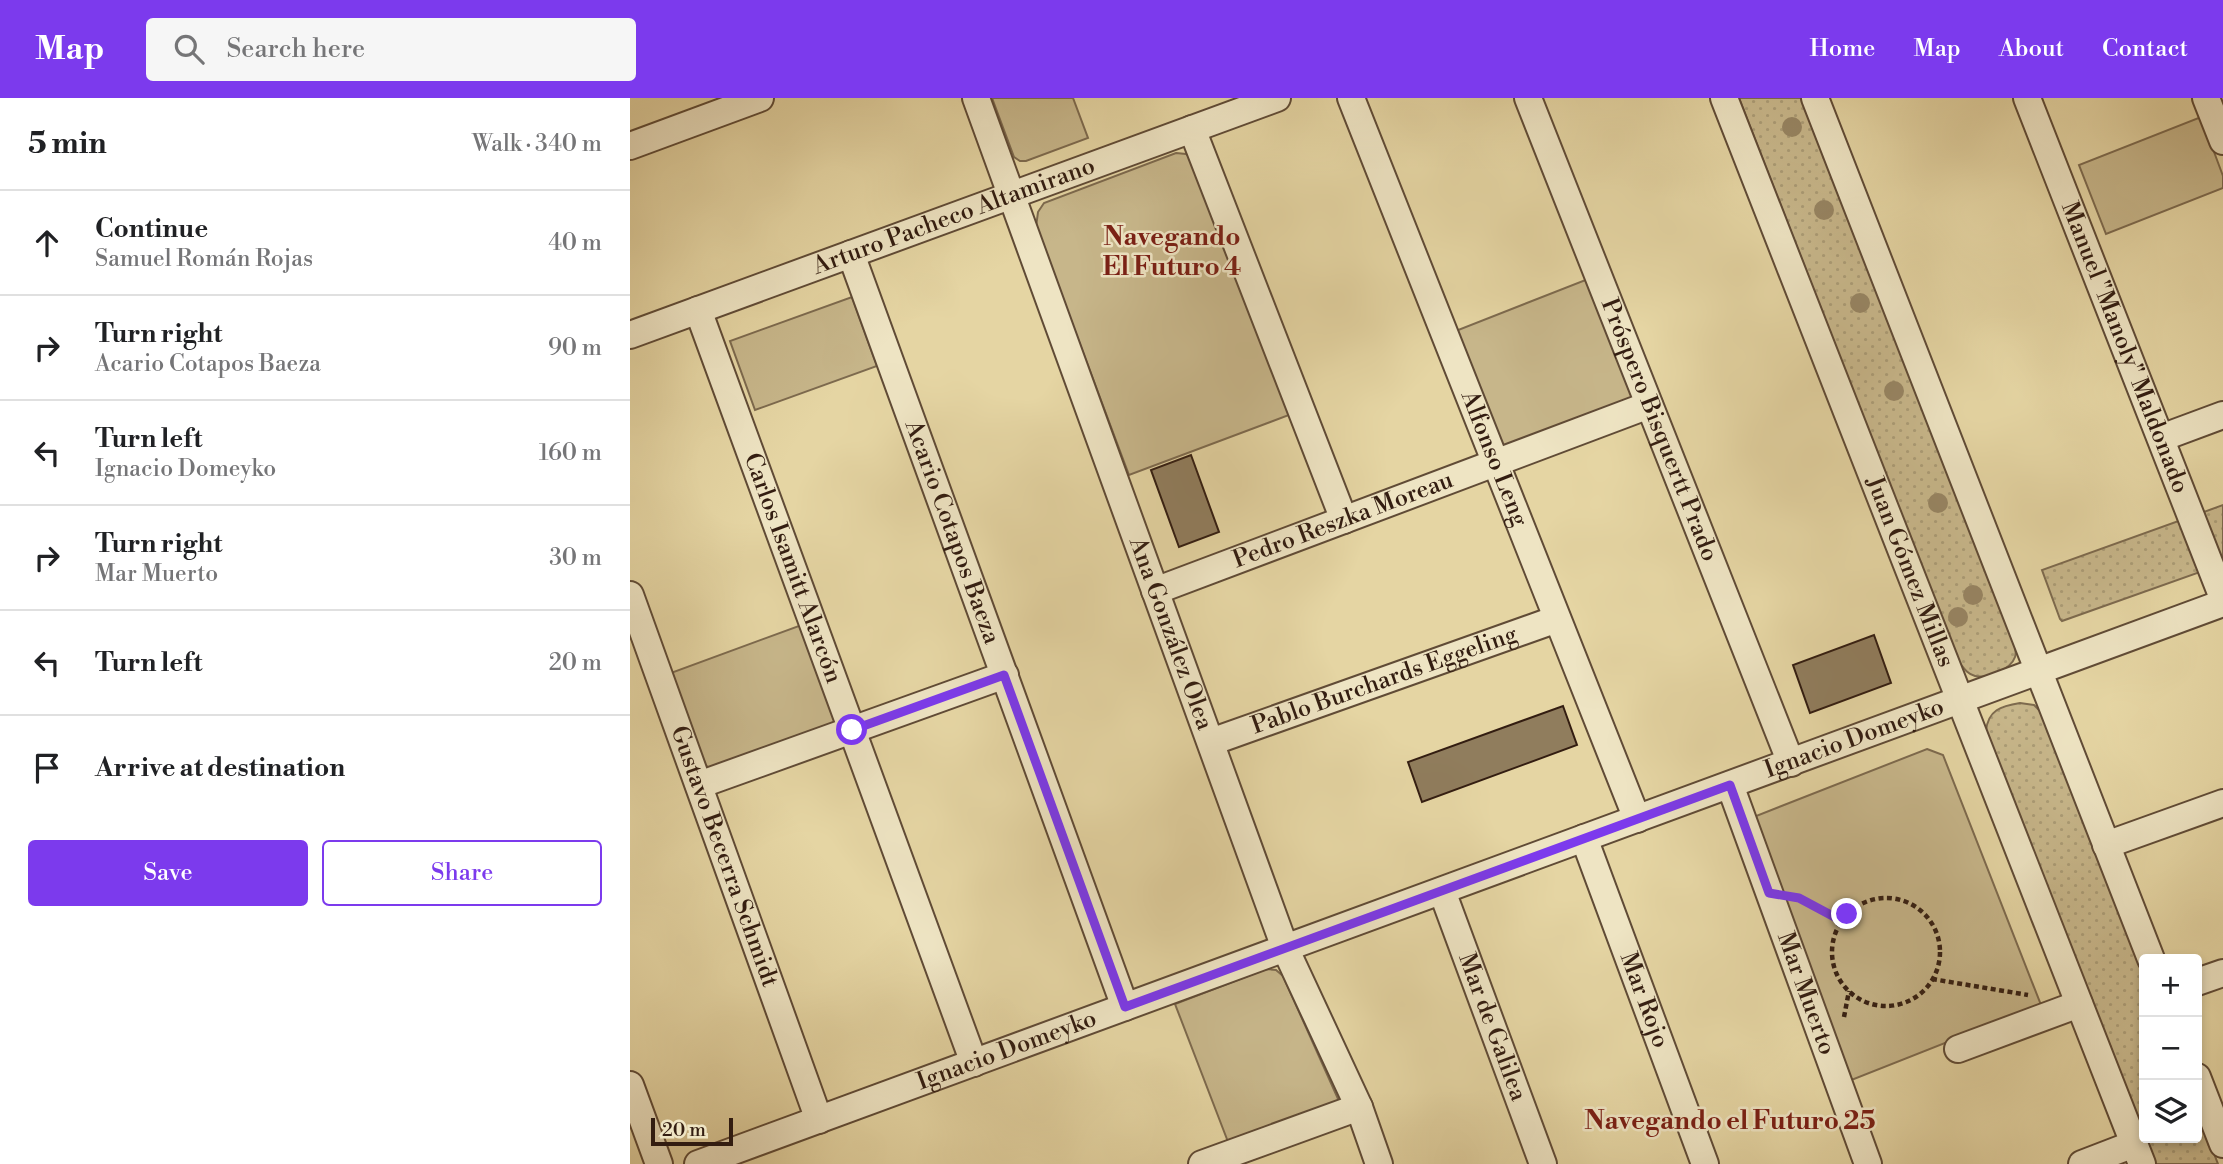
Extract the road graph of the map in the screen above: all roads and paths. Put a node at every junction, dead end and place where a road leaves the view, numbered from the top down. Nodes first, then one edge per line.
1 (760, 98) edge
2 (976, 98) edge
3 (1277, 98) edge
4 (1352, 98) edge
5 (1528, 98) edge
6 (1724, 98) edge
7 (1815, 98) edge
8 (2027, 98) edge
9 (2206, 98) edge
10 (1192, 129) junction
11 (2223, 141) edge
12 (630, 146) edge
13 (1011, 195) junction
14 (851, 254) junction
15 (698, 310) junction
16 (630, 335) edge
17 (1649, 405) junction
18 (2223, 415) edge
19 (2161, 438) junction
20 (1496, 463) junction
21 (1344, 520) junction
22 (1155, 591) junction
23 (630, 596) edge
24 (2223, 598) edge
25 (2223, 603) edge
26 (1557, 619) junction
27 (2038, 671) junction
28 (1004, 675) junction
29 (1960, 700) junction
30 (852, 730) junction
31 (1211, 742) junction
32 (1791, 762) junction
33 (699, 785) junction
34 (1730, 785) junction
35 (2223, 803) edge
36 (1637, 819) junction
37 (1584, 838) junction
38 (2106, 845) junction
39 (1442, 891) junction
40 (1769, 893) junction
41 (1842, 921) junction
42 (1285, 948) junction
43 (2149, 954) edge
44 (2223, 973) edge
45 (1932, 979) junction
46 (2202, 980) edge
47 (2032, 996) dead end
48 (2079, 1003) junction
49 (1125, 1007) junction
50 (1958, 1049) dead end
51 (974, 1063) junction
52 (2198, 1080) edge
53 (630, 1085) edge
54 (1359, 1107) junction
55 (819, 1120) junction
56 (2223, 1144) edge
57 (2138, 1154) edge
58 (659, 1164) edge
59 (698, 1164) edge
60 (1202, 1164) edge
61 (1379, 1164) edge
62 (1543, 1164) edge
63 (1705, 1164) edge
64 (1868, 1164) edge
65 (2082, 1164) edge

1 - 12 street
2 - 13 street, Ana González Olea
3 - 10 street, Arturo Pacheco Altamirano
4 - 20 street, Alfonso Leng
5 - 17 street, Próspero Bisquertt Prado
6 - 29 street, Juan Gómez Millas
7 - 27 street
8 - 19 street, Manuel "Manoly" Maldonado
9 - 11 street
10 - 13 street, Arturo Pacheco Altamirano
10 - 21 street
13 - 14 street, Arturo Pacheco Altamirano
13 - 22 street, Ana González Olea
14 - 15 street, Arturo Pacheco Altamirano
14 - 28 street, Acario Cotapos Baeza
15 - 16 street, Arturo Pacheco Altamirano
15 - 30 street, Carlos Isamitt Alarcón
17 - 20 street, Pedro Reszka Moreau
17 - 32 street, Próspero Bisquertt Prado
18 - 19 street
19 - 24 street, Manuel "Manoly" Maldonado
20 - 21 street, Pedro Reszka Moreau
20 - 26 street, Alfonso Leng
21 - 22 street, Pedro Reszka Moreau
22 - 31 street, Ana González Olea
23 - 33 street, Gustavo Becerra Schmidt
25 - 27 street, Ignacio Domeyko
26 - 31 street, Pablo Burchards Eggeling
26 - 36 street, Alfonso Leng
27 - 29 street, Ignacio Domeyko
27 - 38 street
28 - 30 street
28 - 49 street, Acario Cotapos Baeza
29 - 32 street, Ignacio Domeyko
29 - 48 street, Juan Gómez Millas
30 - 33 street
30 - 51 street, Carlos Isamitt Alarcón
31 - 42 street, Ana González Olea
32 - 34 street, Ignacio Domeyko
33 - 55 street, Gustavo Becerra Schmidt
34 - 36 street, Ignacio Domeyko
34 - 40 street, Mar Muerto
35 - 38 street
36 - 37 street, Ignacio Domeyko
37 - 39 street, Ignacio Domeyko
37 - 63 street, Mar Rojo
38 - 43 street
39 - 42 street, Ignacio Domeyko
39 - 62 street, Mar de Galilea
40 - 41 path
40 - 64 street, Mar Muerto
41 - 45 path
41 - 45 path
42 - 49 street, Ignacio Domeyko
42 - 54 street, Ana González Olea
44 - 46 street
45 - 47 path
48 - 50 street
48 - 57 street, Juan Gómez Millas
49 - 51 street, Ignacio Domeyko
51 - 55 street, Ignacio Domeyko
52 - 56 street
53 - 58 street
54 - 60 street
54 - 61 street, Ana González Olea
55 - 59 street, Ignacio Domeyko
57 - 65 street

